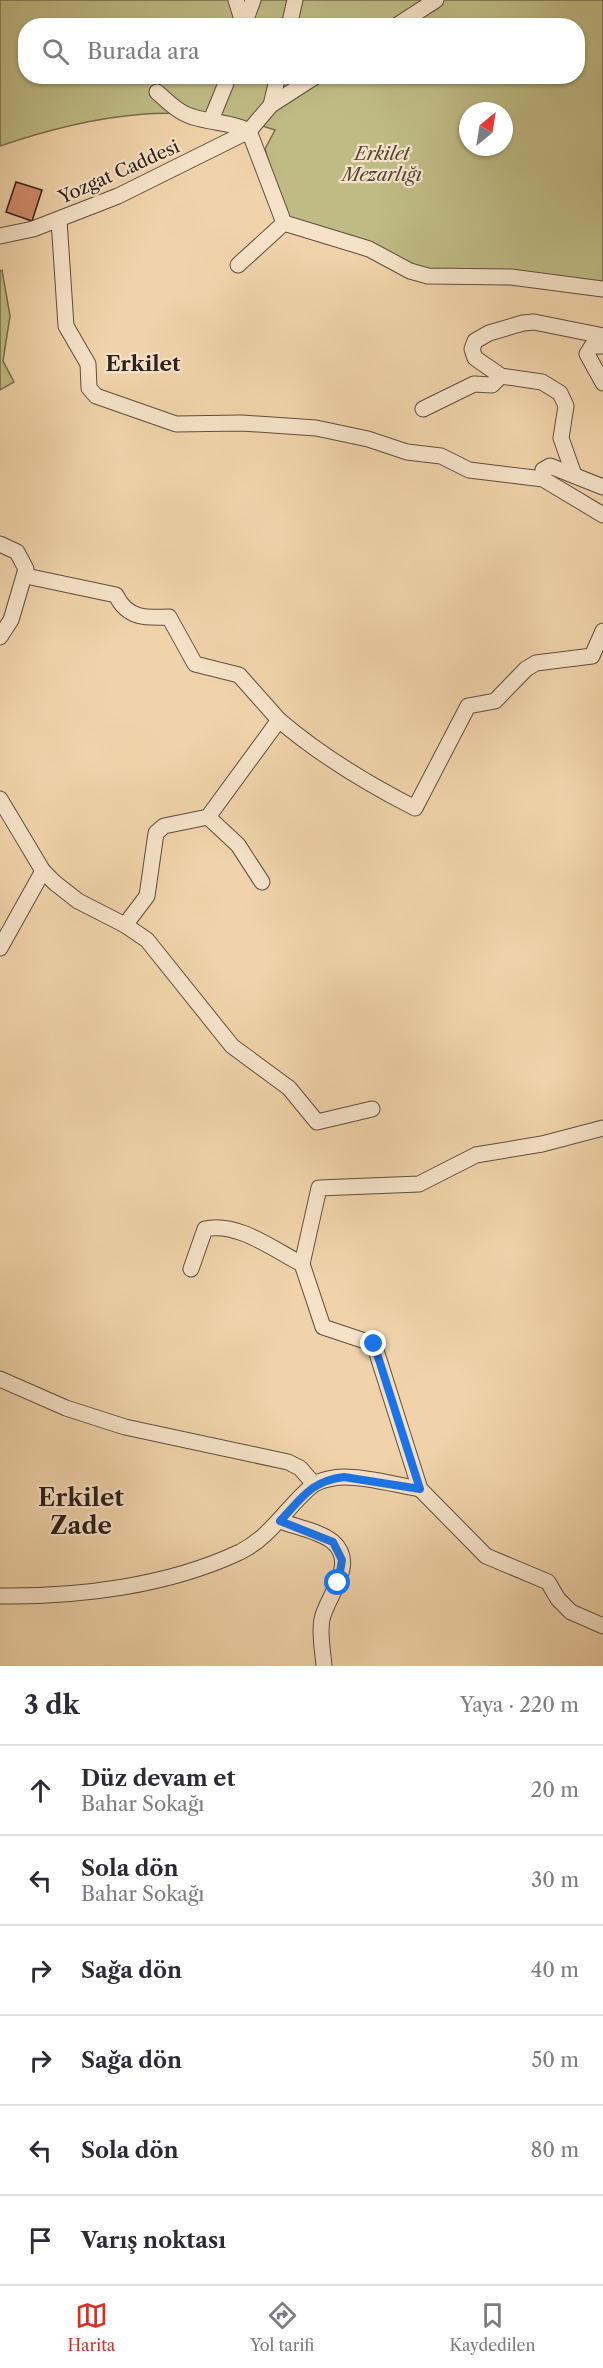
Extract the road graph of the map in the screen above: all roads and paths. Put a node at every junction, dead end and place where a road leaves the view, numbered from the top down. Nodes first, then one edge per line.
1 (236, 0) edge
2 (253, 0) edge
3 (295, 0) edge
4 (436, 0) edge
5 (242, 18) edge
6 (246, 18) edge
7 (291, 18) edge
8 (408, 18) edge
9 (226, 84) edge
10 (276, 84) edge
11 (304, 84) edge
12 (157, 92) dead end
13 (272, 105) junction
14 (211, 120) junction
15 (249, 131) junction
16 (59, 219) junction
17 (284, 223) junction
18 (0, 236) edge
19 (238, 265) dead end
20 (603, 289) edge
21 (603, 336) edge
22 (603, 346) edge
23 (501, 376) junction
24 (603, 383) edge
25 (423, 410) dead end
26 (574, 476) junction
27 (543, 479) junction
28 (603, 487) edge
29 (603, 515) edge
30 (0, 544) edge
31 (26, 576) junction
32 (603, 631) edge
33 (0, 637) edge
34 (597, 658) edge
35 (279, 720) junction
36 (0, 799) edge
37 (208, 817) junction
38 (43, 871) junction
39 (262, 882) dead end
40 (125, 925) junction
41 (0, 948) edge
42 (372, 1109) dead end
43 (603, 1128) edge
44 (302, 1264) junction
45 (191, 1269) dead end
46 (0, 1379) edge
47 (314, 1484) junction
48 (420, 1489) junction
49 (280, 1521) junction
50 (0, 1596) edge
51 (603, 1626) edge
52 (324, 1666) edge

1 - 5 street
2 - 6 street
3 - 7 street
4 - 8 street
9 - 14 street
10 - 13 street
11 - 13 street
12 - 14 street
13 - 15 street
14 - 15 street
15 - 16 street, Yozgat Caddesi
15 - 17 street
16 - 18 street, Yozgat Caddesi
16 - 27 street
17 - 19 street
17 - 20 street
21 - 23 street
22 - 24 street
23 - 25 street
23 - 26 street
26 - 27 street
26 - 28 street
27 - 29 street
30 - 31 street
31 - 33 street
31 - 35 street
32 - 34 street
34 - 35 street
35 - 37 street
36 - 38 street
37 - 39 street
37 - 40 street
38 - 40 street
38 - 41 street
40 - 42 street
43 - 44 street
44 - 45 street
44 - 48 street
46 - 47 street
47 - 48 street
47 - 49 street
48 - 51 street
49 - 50 street
49 - 52 street

